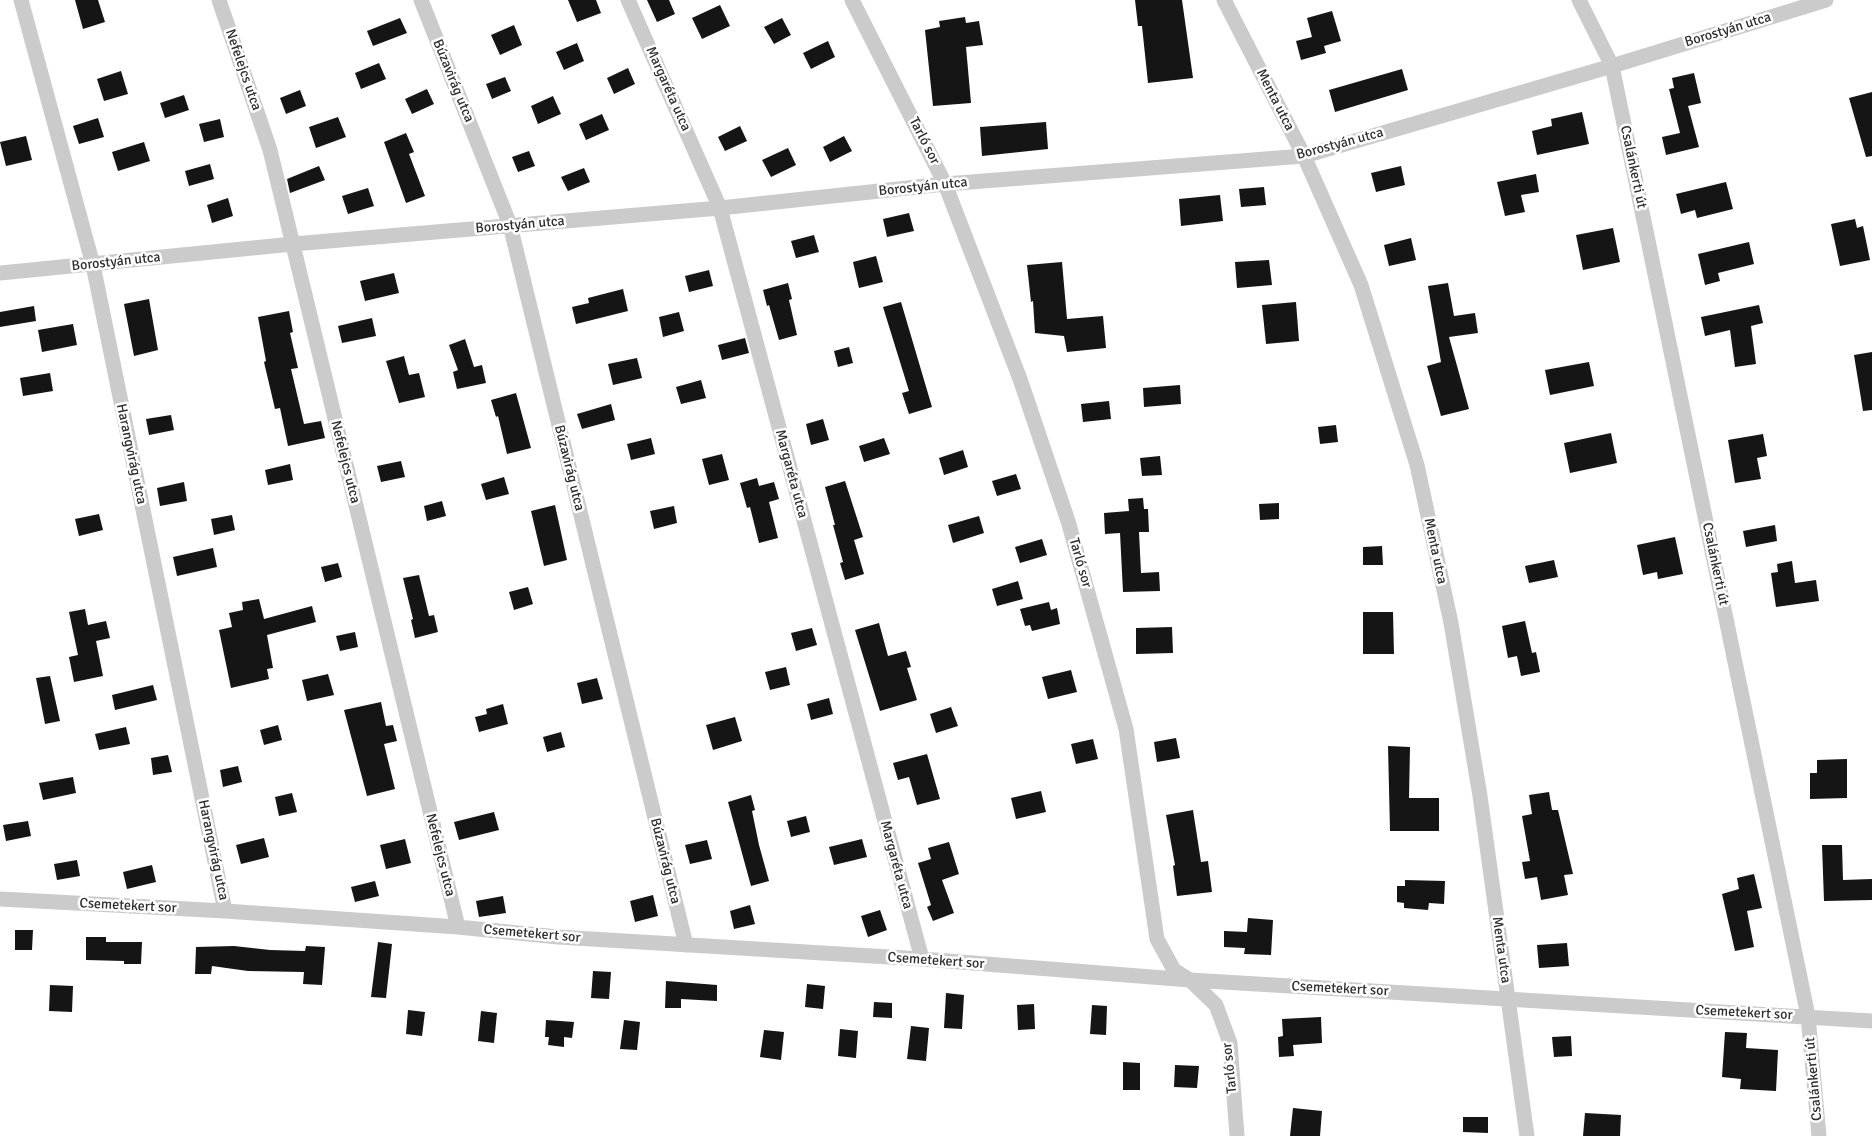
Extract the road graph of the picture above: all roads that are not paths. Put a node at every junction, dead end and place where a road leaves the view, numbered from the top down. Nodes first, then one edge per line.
1 (21, 0) edge
2 (220, 0) edge
3 (421, 0) edge
4 (628, 0) edge
5 (852, 0) edge
6 (1224, 0) edge
7 (1579, 0) edge
8 (1826, 0) edge
9 (1612, 66) junction
10 (1304, 156) junction
11 (945, 184) junction
12 (720, 208) junction
13 (510, 225) junction
14 (293, 244) junction
15 (93, 265) junction
16 (0, 273) edge
17 (0, 899) edge
18 (225, 911) junction
19 (458, 927) junction
20 (686, 946) junction
21 (922, 959) junction
22 (1190, 980) junction
23 (1508, 998) junction
24 (1808, 1016) junction
25 (1872, 1021) edge
26 (1236, 1136) edge
27 (1528, 1136) edge
28 (1819, 1136) edge

1 - 15 street, Harangvirág utca
2 - 14 street, Nefelejcs utca
3 - 13 street, Búzavirág utca
4 - 12 street, Margaréta utca
5 - 11 street, Tarló sor
6 - 10 street, Menta utca
7 - 9 street, Csalánkerti út
8 - 9 street, Borostyán utca
9 - 10 street, Borostyán utca
9 - 24 street, Csalánkerti út
10 - 11 street, Borostyán utca
10 - 23 street, Menta utca
11 - 12 street, Borostyán utca
11 - 22 street, Tarló sor
12 - 13 street, Borostyán utca
12 - 21 street, Margaréta utca
13 - 14 street, Borostyán utca
13 - 20 street, Búzavirág utca
14 - 15 street, Borostyán utca
14 - 19 street, Nefelejcs utca
15 - 16 street, Borostyán utca
15 - 18 street, Harangvirág utca
17 - 18 street, Csemetekert sor
18 - 19 street, Csemetekert sor
19 - 20 street, Csemetekert sor
20 - 21 street, Csemetekert sor
21 - 22 street, Csemetekert sor
22 - 23 street, Csemetekert sor
22 - 26 street, Tarló sor
23 - 24 street, Csemetekert sor
23 - 27 street, Menta utca
24 - 25 street, Csemetekert sor
24 - 28 street, Csalánkerti út

